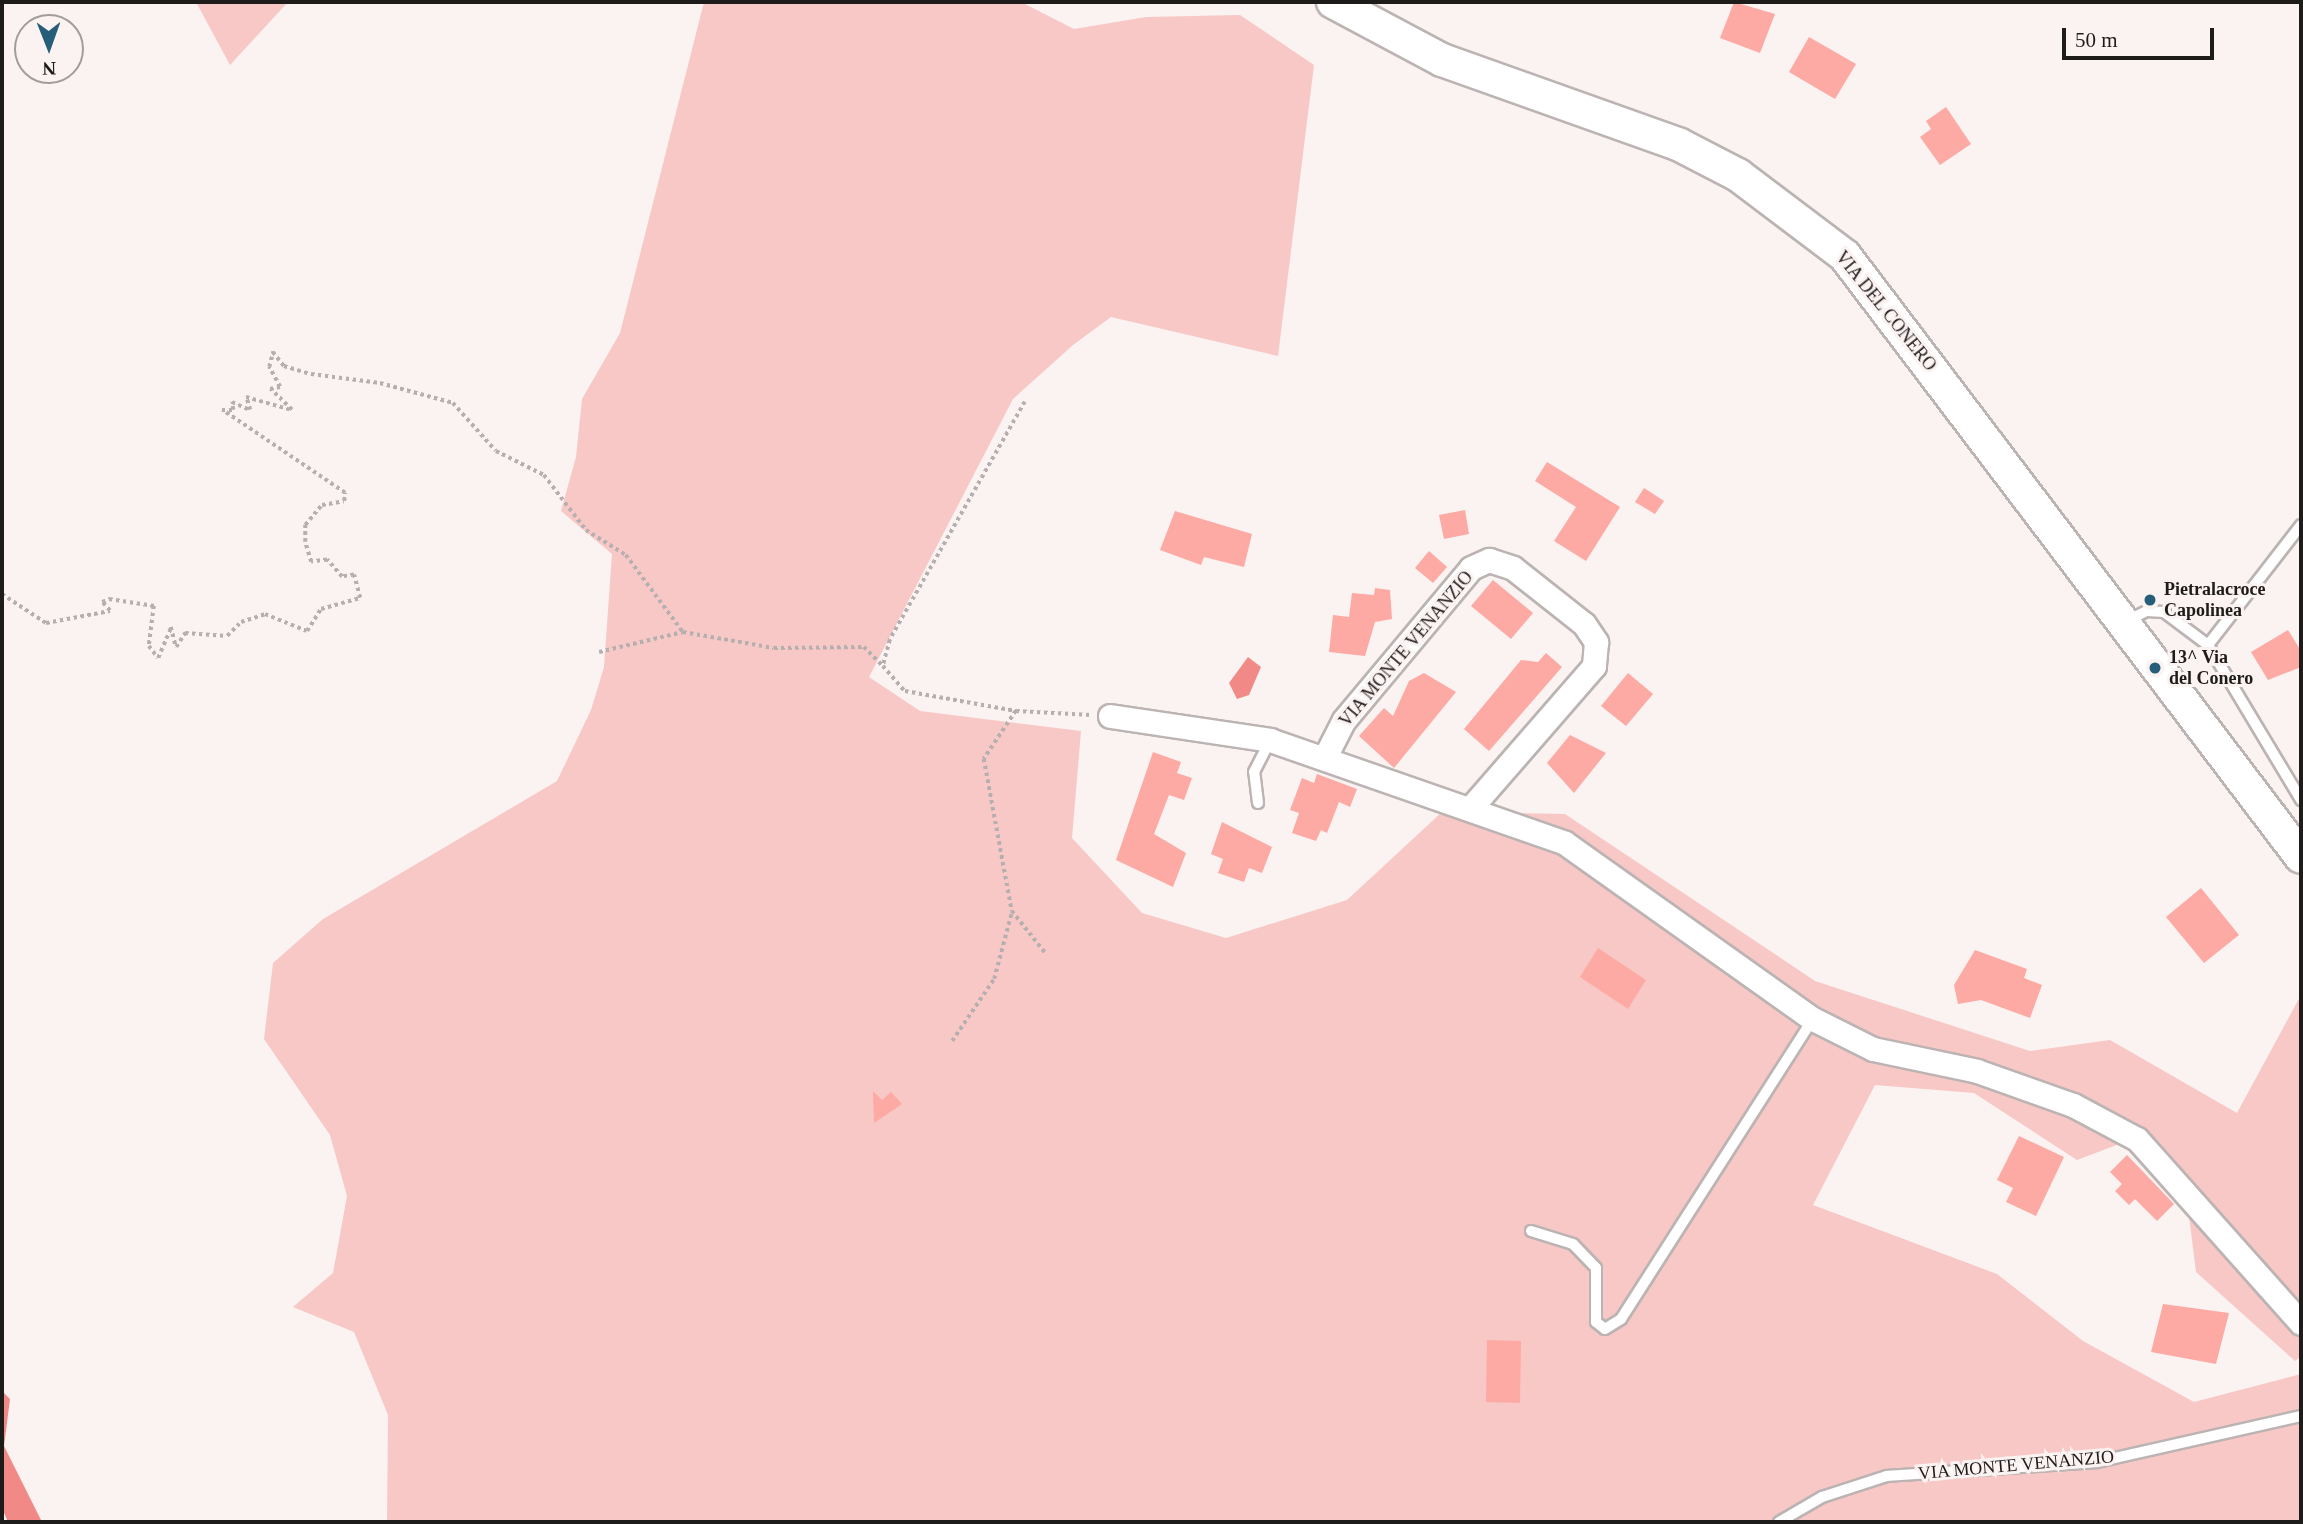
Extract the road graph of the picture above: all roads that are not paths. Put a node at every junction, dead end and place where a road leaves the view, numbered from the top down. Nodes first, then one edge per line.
1 (1333, 2) edge
2 (2301, 525) edge
3 (2125, 622) junction
4 (2208, 645) junction
5 (1110, 716) road end
6 (1270, 740) junction
7 (1326, 755) junction
8 (2301, 800) edge
9 (1258, 803) dead end
10 (1473, 805) junction
11 (2301, 857) edge
12 (1813, 1019) junction
13 (1531, 1231) dead end
14 (2301, 1323) edge
15 (2301, 1416) edge
16 (1779, 1522) edge

1 - 3 main road, VIA DEL CONERO
2 - 4 lane
3 - 4 lane
3 - 11 main road, VIA DEL CONERO
4 - 8 lane
5 - 6 street
6 - 7 street
6 - 9 lane
7 - 10 street
7 - 10 street, VIA MONTE VENANZIO
10 - 12 street
12 - 13 lane
12 - 14 street
15 - 16 lane, VIA MONTE VENANZIO

